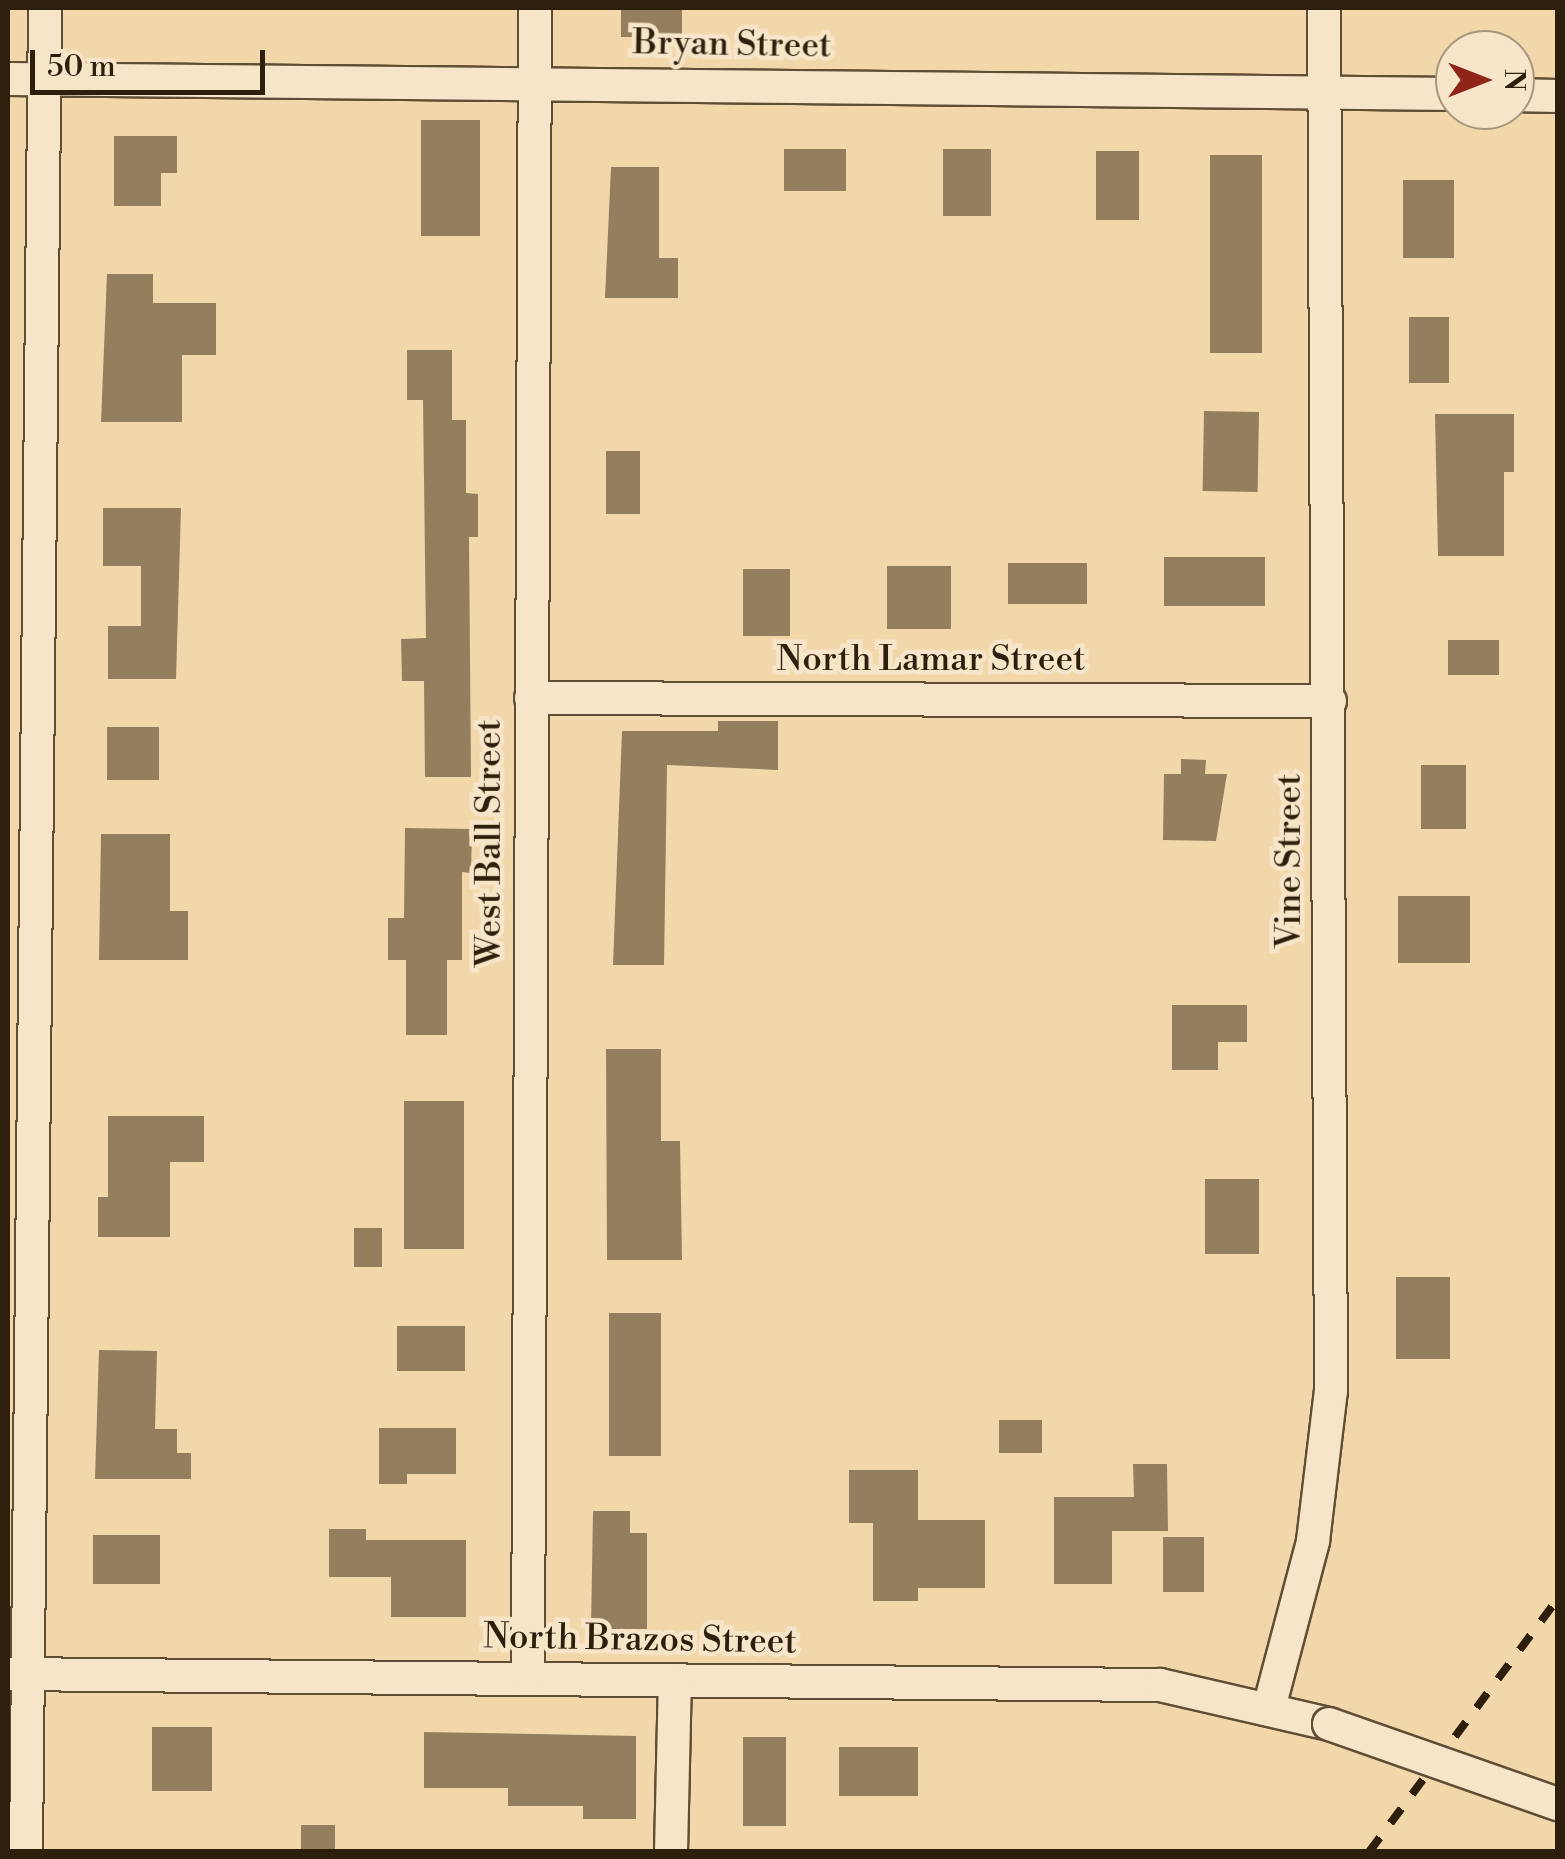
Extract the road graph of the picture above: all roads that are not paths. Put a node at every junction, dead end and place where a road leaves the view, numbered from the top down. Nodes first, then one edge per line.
1 (45, 8) edge
2 (536, 8) edge
3 (1324, 8) edge
4 (8, 79) edge
5 (45, 79) junction
6 (536, 82) junction
7 (1324, 91) junction
8 (1435, 94) edge
9 (531, 698) junction
10 (1330, 701) junction
11 (16, 1674) edge
12 (528, 1679) junction
13 (675, 1682) junction
14 (1269, 1708) junction
15 (1558, 1804) edge
16 (26, 1852) edge
17 (671, 1852) edge

1 - 5 street
2 - 6 street, West Ball Street
3 - 7 street, Vine Street
4 - 5 street, Bryan Street
5 - 6 street, Bryan Street
5 - 11 street
6 - 7 street, Bryan Street
6 - 9 street, West Ball Street
7 - 8 street, Bryan Street
7 - 10 street, Vine Street
9 - 10 street, North Lamar Street
9 - 12 street, West Ball Street
10 - 14 street, Vine Street
11 - 12 street, North Brazos Street
11 - 16 street
12 - 13 street, North Brazos Street
13 - 14 street, North Brazos Street
13 - 17 street
14 - 15 street, North Brazos Street, bridge

